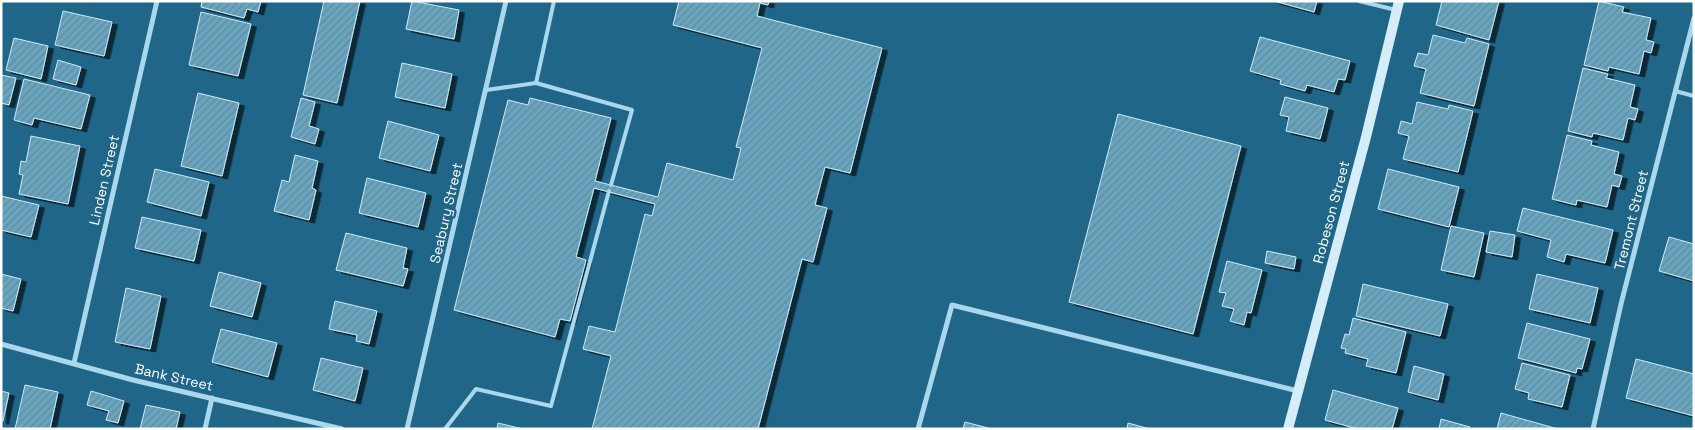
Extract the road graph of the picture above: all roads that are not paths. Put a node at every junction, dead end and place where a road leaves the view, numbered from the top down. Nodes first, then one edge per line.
1 (157, 1) edge
2 (506, 1) edge
3 (554, 1) edge
4 (1359, 1) edge
5 (1398, 6) edge
6 (1694, 18) edge
7 (536, 83) junction
8 (486, 90) junction
9 (1675, 92) junction
10 (1694, 96) edge
11 (611, 185) dead end
12 (609, 191) dead end
13 (1, 344) edge
14 (74, 363) junction
15 (1298, 391) junction
16 (212, 398) junction
17 (205, 429) edge
18 (342, 429) edge
19 (407, 429) edge
20 (445, 429) edge
21 (918, 429) edge
22 (1288, 429) edge
23 (1592, 429) edge

1 - 14 street, Linden Street
2 - 8 street, Seabury Street
3 - 7 lane
4 - 5 lane
5 - 15 main road, Robeson Street
6 - 9 street, Tremont Street
7 - 8 lane
7 - 11 lane
8 - 19 street, Seabury Street
9 - 10 lane
9 - 23 street, Tremont Street
12 - 20 lane
13 - 14 street, Bank Street
14 - 16 street, Bank Street
15 - 21 street
15 - 22 main road, Robeson Street
16 - 17 street
16 - 18 street, Bank Street

